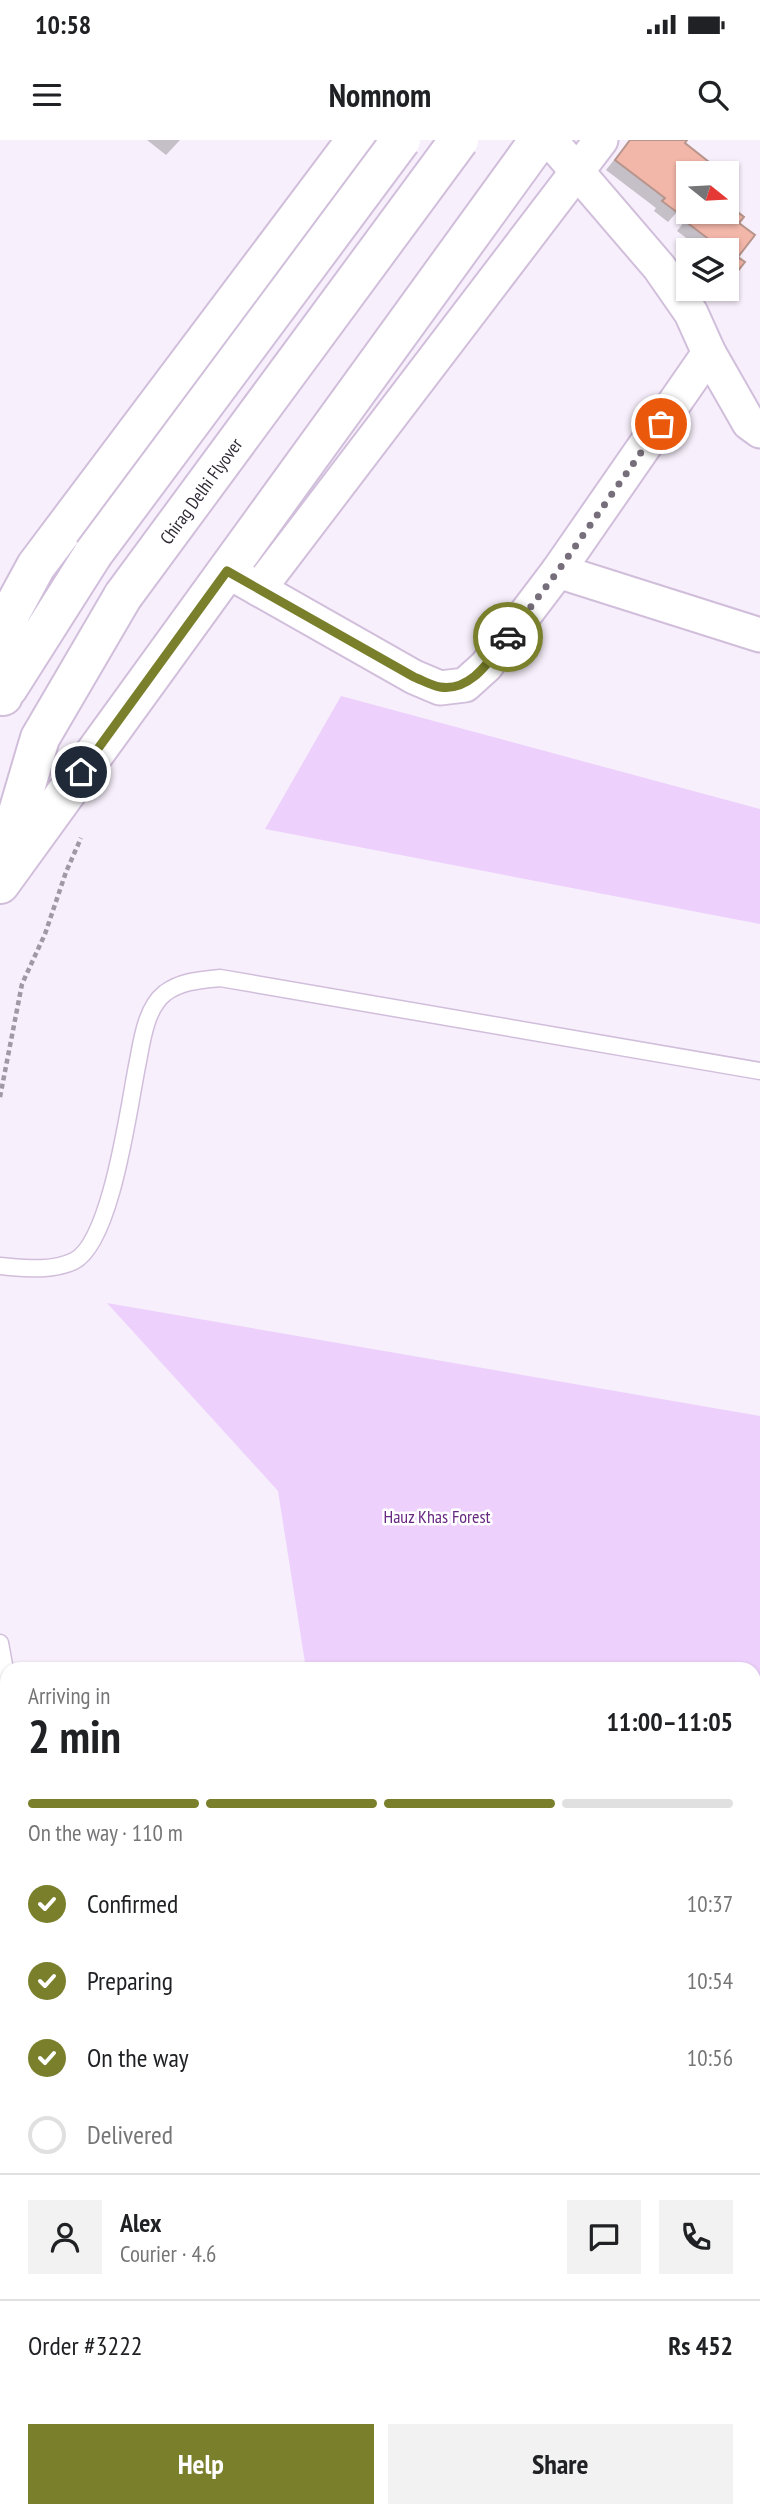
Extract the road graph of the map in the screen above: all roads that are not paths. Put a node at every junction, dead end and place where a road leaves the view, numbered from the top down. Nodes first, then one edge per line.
1 (355, 140) edge
2 (401, 140) edge
3 (459, 140) edge
4 (539, 140) edge
5 (550, 140) edge
6 (601, 140) edge
7 (577, 171) junction
8 (709, 353) junction
9 (760, 431) edge
10 (558, 571) junction
11 (243, 580) junction
12 (760, 635) edge
13 (1, 699) edge
14 (0, 873) edge
15 (0, 884) edge
16 (760, 1071) edge
17 (0, 1266) edge
18 (0, 1643) edge
19 (4, 1662) edge

1 - 13 main road
2 - 13 main road, bridge
3 - 14 main road, Chirag Delhi Flyover, bridge
4 - 11 main road
5 - 7 street
6 - 7 street
7 - 8 street
7 - 11 street
8 - 9 street
8 - 10 street
10 - 11 street
10 - 12 street
11 - 15 main road
16 - 17 lane
18 - 19 lane

